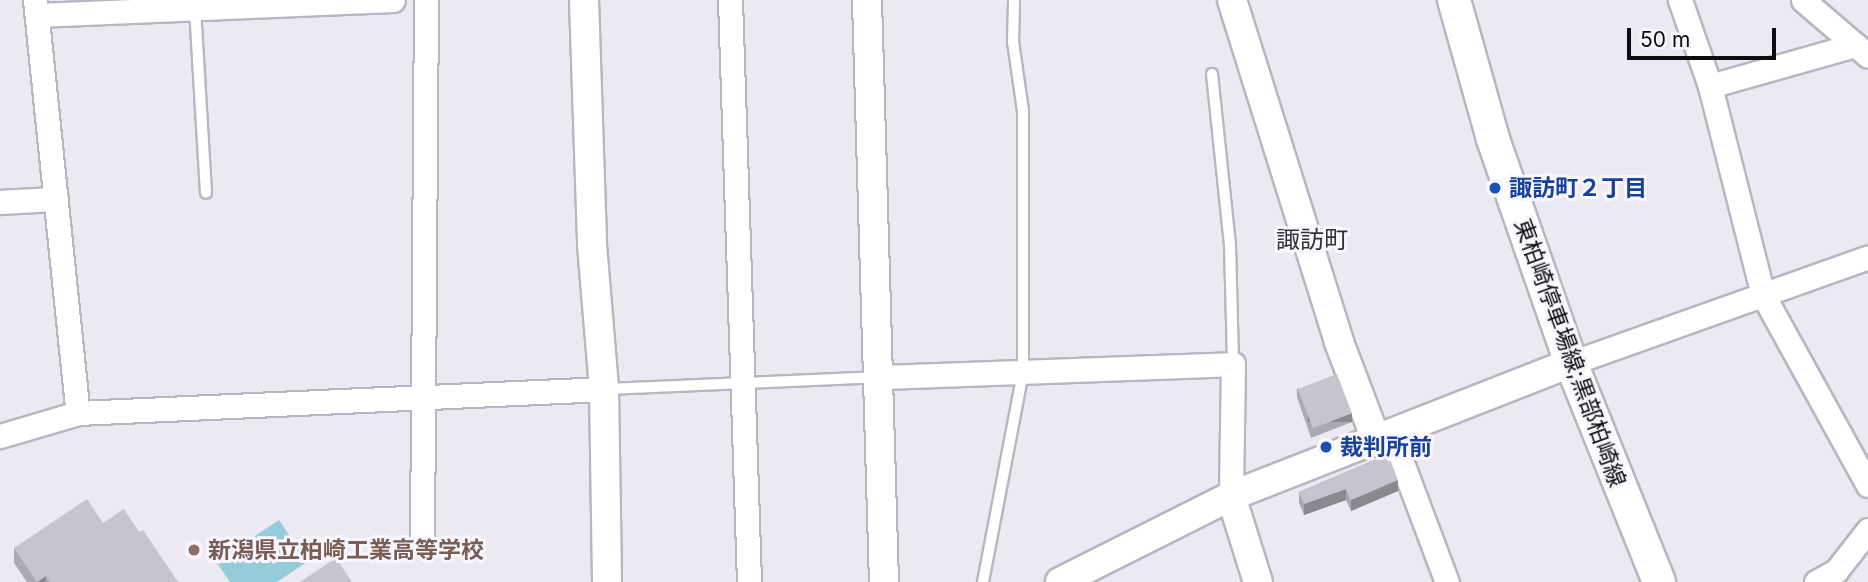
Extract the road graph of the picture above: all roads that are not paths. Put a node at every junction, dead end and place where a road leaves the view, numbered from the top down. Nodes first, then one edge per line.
1 (393, 0) edge
2 (426, 0) edge
3 (583, 0) edge
4 (730, 0) edge
5 (867, 0) edge
6 (1014, 0) edge
7 (1231, 0) edge
8 (1454, 0) edge
9 (1680, 0) edge
10 (1802, 0) edge
11 (36, 8) edge
12 (195, 8) junction
13 (1864, 53) edge
14 (1212, 74) dead end
15 (1710, 86) junction
16 (206, 193) dead end
17 (56, 199) junction
18 (0, 202) edge
19 (1868, 257) edge
20 (1763, 295) junction
21 (1571, 363) junction
22 (1233, 364) junction
23 (1023, 373) junction
24 (881, 377) junction
25 (744, 384) junction
26 (604, 389) junction
27 (420, 394) junction
28 (78, 413) junction
29 (0, 436) edge
30 (1385, 439) junction
31 (1868, 485) edge
32 (1231, 496) junction
33 (1868, 530) edge
34 (422, 542) dead end
35 (1833, 578) edge
36 (607, 582) edge
37 (749, 582) edge
38 (884, 582) edge
39 (983, 582) edge
40 (1061, 582) edge
41 (1258, 582) edge
42 (1447, 582) edge
43 (1659, 582) edge

1 - 12 street
2 - 27 street
3 - 26 street
4 - 25 street
5 - 24 street
6 - 23 lane
7 - 30 street
8 - 21 main road, 東柏崎停車場線;黒部柏崎線
9 - 15 street
10 - 13 street
11 - 12 street
11 - 17 street
12 - 16 lane
13 - 15 street
14 - 22 lane
15 - 20 street
17 - 18 street
17 - 28 street
19 - 20 street
20 - 21 street
20 - 31 street
21 - 30 street
21 - 43 main road, 東柏崎停車場線;黒部柏崎線
22 - 23 street
22 - 32 street
23 - 24 street
23 - 39 lane
24 - 25 lane
24 - 38 street
25 - 26 lane
25 - 37 street
26 - 27 street
26 - 36 street
27 - 28 street
27 - 34 street
28 - 29 street
30 - 32 street
30 - 42 street
32 - 40 street
32 - 41 street
33 - 35 street

